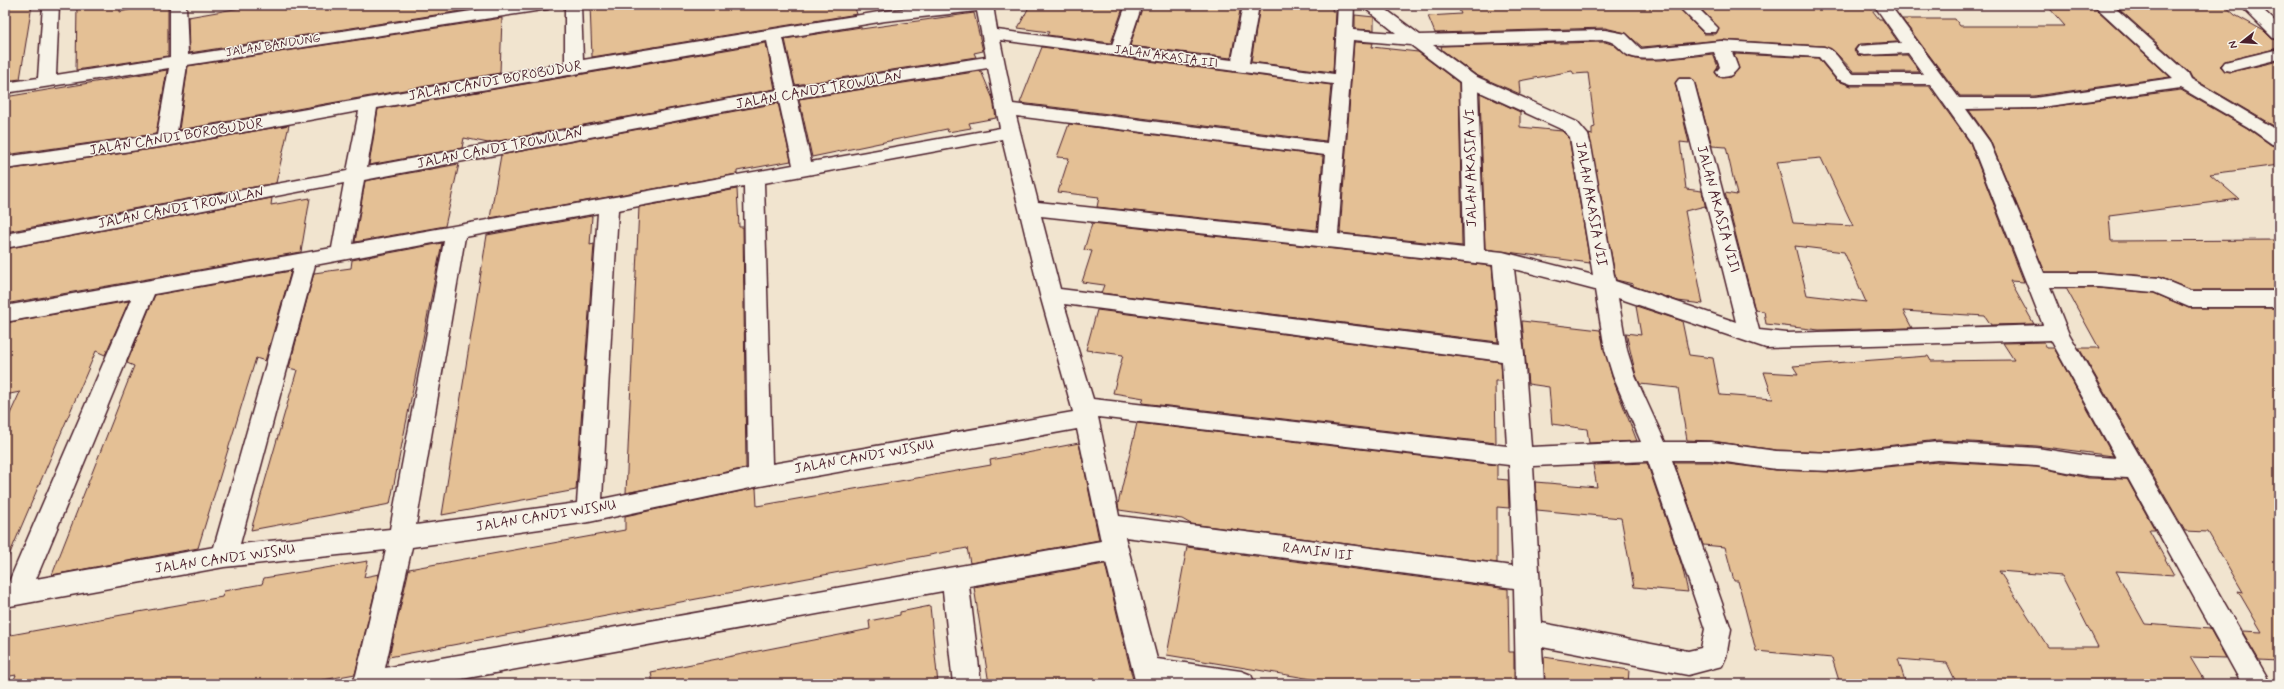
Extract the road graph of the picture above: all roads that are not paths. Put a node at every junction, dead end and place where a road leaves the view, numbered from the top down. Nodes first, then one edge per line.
1 (51, 5) edge
2 (179, 5) edge
3 (542, 5) edge
4 (573, 5) edge
5 (984, 5) edge
6 (1134, 5) edge
7 (1251, 5) edge
8 (1346, 5) edge
9 (1369, 5) edge
10 (1685, 5) edge
11 (1882, 5) edge
12 (2102, 5) edge
13 (2248, 5) edge
14 (883, 11) edge
15 (1710, 28) dead end
16 (990, 34) junction
17 (1346, 34) junction
18 (2279, 34) edge
19 (774, 35) junction
20 (1416, 40) junction
21 (1721, 46) junction
22 (1912, 48) junction
23 (1865, 50) dead end
24 (1118, 51) junction
25 (2279, 54) edge
26 (179, 61) junction
27 (996, 61) junction
28 (2231, 66) dead end
29 (574, 67) junction
30 (1240, 67) junction
31 (1725, 72) dead end
32 (1935, 79) junction
33 (1342, 80) junction
34 (1469, 80) junction
35 (2182, 81) junction
36 (47, 82) junction
37 (1685, 83) dead end
38 (5, 88) edge
39 (787, 94) junction
40 (369, 104) junction
41 (1953, 104) junction
42 (1007, 109) junction
43 (1010, 132) junction
44 (166, 140) junction
45 (2279, 140) edge
46 (1336, 150) junction
47 (5, 163) edge
48 (804, 169) junction
49 (356, 175) junction
50 (754, 178) junction
51 (608, 204) junction
52 (1029, 208) junction
53 (456, 232) junction
54 (1327, 239) junction
55 (5, 241) edge
56 (341, 253) junction
57 (1474, 256) junction
58 (1503, 259) junction
59 (306, 260) junction
60 (2036, 280) junction
61 (1604, 285) junction
62 (146, 288) junction
63 (1052, 295) junction
64 (2279, 298) edge
65 (5, 314) edge
66 (2057, 332) junction
67 (1750, 335) junction
68 (1513, 354) junction
69 (1084, 413) junction
70 (1657, 451) junction
71 (1519, 458) junction
72 (2135, 469) junction
73 (760, 476) junction
74 (589, 512) junction
75 (1113, 537) junction
76 (401, 538) junction
77 (224, 556) junction
78 (955, 578) junction
79 (1527, 579) junction
80 (11, 595) edge
81 (1529, 633) junction
82 (1148, 677) edge
83 (367, 684) edge
84 (967, 684) edge
85 (1241, 684) edge
86 (1530, 684) edge
87 (2258, 684) edge

1 - 36 street
2 - 26 street
3 - 26 street, JALAN BANDUNG
4 - 29 street
5 - 14 street, JALAN CANDI BOROBUDUR
5 - 16 street
6 - 24 street
7 - 30 street
8 - 17 street
9 - 20 street
10 - 15 street
11 - 22 street
12 - 35 street
13 - 18 street
14 - 19 street, JALAN CANDI BOROBUDUR
16 - 24 street, JALAN AKASIA III
16 - 27 street
17 - 20 street
17 - 33 street
19 - 29 street, JALAN CANDI BOROBUDUR
19 - 39 street
20 - 21 street
20 - 34 street
21 - 31 street
21 - 32 street
22 - 23 street
22 - 32 street
24 - 30 street, JALAN AKASIA III
25 - 28 street
26 - 36 street, JALAN BANDUNG
26 - 44 street
27 - 39 street, JALAN CANDI TROWULAN
27 - 42 street
29 - 40 street, JALAN CANDI BOROBUDUR
30 - 33 street, JALAN AKASIA III
32 - 41 street
33 - 46 street
34 - 57 street, JALAN AKASIA VI
34 - 61 street, JALAN AKASIA VII
35 - 41 street
35 - 45 street
36 - 38 street, JALAN BANDUNG
37 - 67 street, JALAN AKASIA VIII
39 - 48 street
39 - 49 street, JALAN CANDI TROWULAN
40 - 44 street, JALAN CANDI BOROBUDUR
40 - 49 street
41 - 60 street
42 - 43 street
42 - 46 street
43 - 48 street
43 - 52 street
44 - 47 street, JALAN CANDI BOROBUDUR
46 - 54 street
48 - 50 street
49 - 55 street, JALAN CANDI TROWULAN
49 - 56 street
50 - 51 street
50 - 73 street
51 - 53 street
51 - 74 street
52 - 54 street
52 - 63 street
53 - 56 street
53 - 76 street
54 - 57 street
56 - 59 street
57 - 58 street
58 - 61 street
58 - 68 street
59 - 62 street
59 - 77 street
60 - 64 street
60 - 66 street
61 - 67 street
61 - 70 street, JALAN AKASIA VII
62 - 65 street
62 - 80 street
63 - 68 street
63 - 69 street
66 - 67 street
66 - 72 street
68 - 71 street
69 - 71 street, JALAN CANDI WISNU
69 - 73 street, JALAN CANDI WISNU
69 - 75 street
70 - 71 street, JALAN CANDI WISNU
70 - 72 street, JALAN CANDI WISNU
70 - 81 street, JALAN AKASIA VII
71 - 79 street
72 - 87 street
73 - 74 street, JALAN CANDI WISNU
74 - 76 street, JALAN CANDI WISNU
75 - 78 street, RAMIN III
75 - 79 street, RAMIN III
75 - 82 street
76 - 77 street, JALAN CANDI WISNU
76 - 83 street
77 - 80 street, JALAN CANDI WISNU
78 - 83 street, RAMIN III
78 - 84 street
79 - 81 street
81 - 86 street
82 - 85 street

